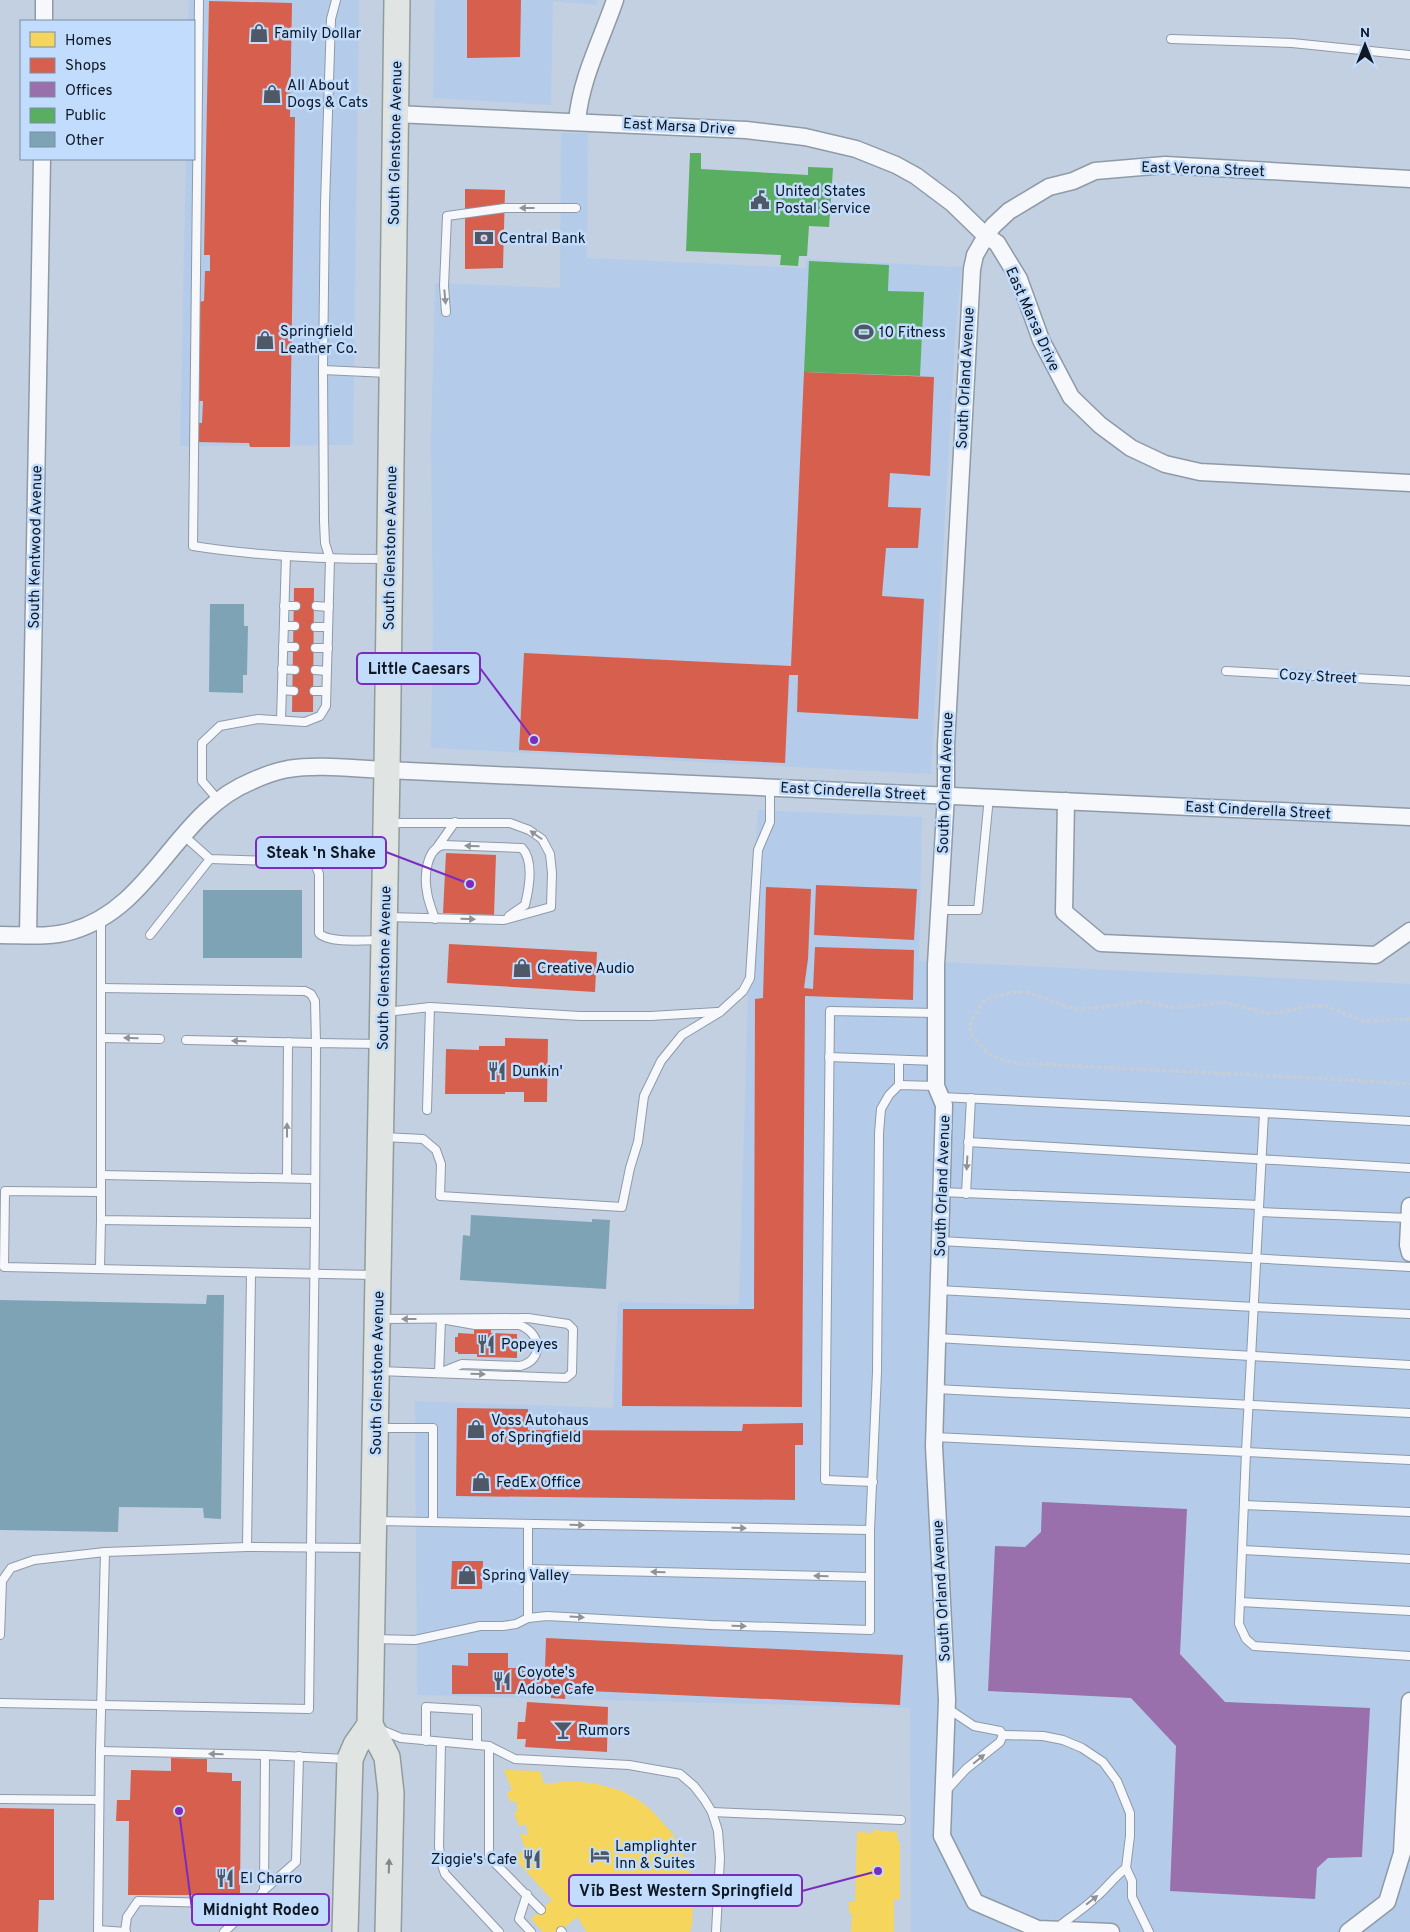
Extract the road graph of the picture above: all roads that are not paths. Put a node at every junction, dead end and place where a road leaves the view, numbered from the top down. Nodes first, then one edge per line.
1 (44, 0) edge
2 (198, 0) edge
3 (336, 0) edge
4 (397, 0) edge
5 (615, 0) edge
6 (44, 20) edge
7 (1171, 39) dead end
8 (1410, 55) edge
9 (395, 114) junction
10 (577, 122) junction
11 (42, 160) edge
12 (1410, 179) edge
13 (576, 208) dead end
14 (986, 236) junction
15 (446, 312) dead end
16 (323, 370) junction
17 (392, 373) junction
18 (1410, 483) edge
19 (286, 556) junction
20 (330, 559) junction
21 (389, 559) junction
22 (284, 606) junction
23 (296, 606) dead end
24 (316, 606) dead end
25 (329, 607) junction
26 (284, 626) junction
27 (295, 626) dead end
28 (315, 626) dead end
29 (328, 627) junction
30 (283, 647) junction
31 (295, 647) dead end
32 (315, 648) dead end
33 (328, 648) junction
34 (282, 669) junction
35 (295, 670) dead end
36 (315, 670) dead end
37 (327, 670) junction
38 (1226, 671) dead end
39 (1410, 681) edge
40 (282, 690) junction
41 (294, 691) dead end
42 (314, 691) dead end
43 (326, 691) junction
44 (281, 720) junction
45 (387, 770) junction
46 (770, 787) junction
47 (946, 795) junction
48 (989, 797) junction
49 (219, 800) junction
50 (1066, 800) junction
51 (1410, 817) edge
52 (386, 822) junction
53 (455, 822) junction
54 (182, 835) junction
55 (438, 846) junction
56 (210, 859) junction
57 (939, 910) junction
58 (102, 918) junction
59 (435, 919) junction
60 (504, 920) junction
61 (384, 929) junction
62 (1410, 932) edge
63 (0, 935) edge
64 (28, 935) junction
65 (150, 935) dead end
66 (101, 988) junction
67 (430, 1007) junction
68 (720, 1012) junction
69 (383, 1013) junction
70 (936, 1013) junction
71 (101, 1038) junction
72 (160, 1039) dead end
73 (186, 1040) dead end
74 (288, 1042) junction
75 (316, 1043) junction
76 (382, 1044) junction
77 (829, 1057) junction
78 (899, 1060) junction
79 (936, 1061) junction
80 (899, 1085) junction
81 (938, 1091) junction
82 (971, 1098) junction
83 (427, 1110) dead end
84 (1264, 1112) junction
85 (1410, 1121) edge
86 (381, 1137) junction
87 (968, 1142) junction
88 (1261, 1159) junction
89 (1410, 1168) edge
90 (101, 1175) junction
91 (287, 1178) junction
92 (315, 1179) junction
93 (101, 1192) junction
94 (941, 1192) junction
95 (966, 1194) junction
96 (1410, 1206) edge
97 (1259, 1208) junction
98 (1409, 1218) edge
99 (101, 1220) junction
100 (315, 1223) junction
101 (940, 1241) junction
102 (1410, 1253) edge
103 (1256, 1259) junction
104 (1410, 1267) edge
105 (100, 1269) junction
106 (251, 1273) junction
107 (315, 1274) junction
108 (378, 1275) junction
109 (938, 1290) junction
110 (1254, 1307) junction
111 (1410, 1314) edge
112 (378, 1319) junction
113 (441, 1319) junction
114 (937, 1338) junction
115 (1251, 1355) junction
116 (1410, 1365) edge
117 (377, 1371) junction
118 (439, 1373) junction
119 (936, 1388) junction
120 (1249, 1404) junction
121 (1410, 1413) edge
122 (376, 1428) junction
123 (934, 1437) junction
124 (1246, 1452) junction
125 (1410, 1460) edge
126 (873, 1482) junction
127 (1244, 1504) junction
128 (1410, 1512) edge
129 (374, 1521) junction
130 (432, 1522) junction
131 (528, 1524) junction
132 (870, 1530) junction
133 (247, 1547) junction
134 (312, 1547) junction
135 (374, 1548) junction
136 (1242, 1550) junction
137 (105, 1552) junction
138 (1410, 1559) edge
139 (528, 1569) junction
140 (869, 1577) junction
141 (1240, 1602) junction
142 (1410, 1611) edge
143 (528, 1618) junction
144 (0, 1635) edge
145 (372, 1639) junction
146 (1410, 1656) edge
147 (1410, 1701) edge
148 (0, 1703) edge
149 (102, 1706) junction
150 (947, 1708) junction
151 (370, 1725) junction
152 (1003, 1735) junction
153 (426, 1741) junction
154 (441, 1742) junction
155 (476, 1745) junction
156 (489, 1746) junction
157 (100, 1751) junction
158 (265, 1755) junction
159 (298, 1756) junction
160 (350, 1759) junction
161 (348, 1784) junction
162 (944, 1793) junction
163 (0, 1799) edge
164 (99, 1800) junction
165 (712, 1812) junction
166 (901, 1820) dead end
167 (1126, 1868) junction
168 (264, 1890) junction
169 (389, 1892) junction
170 (526, 1894) junction
171 (542, 1910) dead end
172 (240, 1917) junction
173 (1056, 1930) junction
174 (98, 1931) edge
175 (125, 1931) edge
176 (224, 1932) edge
177 (331, 1932) edge
178 (345, 1932) edge
179 (388, 1932) edge
180 (397, 1932) edge
181 (498, 1932) edge
182 (531, 1932) edge
183 (716, 1932) edge
184 (1111, 1932) edge
185 (1149, 1932) edge
186 (1348, 1932) edge

1 - 6 street
2 - 19 lane
3 - 16 lane
4 - 9 main road, South Glenstone Avenue
5 - 10 street
7 - 8 lane
9 - 10 street, East Marsa Drive
9 - 17 main road, South Glenstone Avenue
10 - 14 street, East Marsa Drive
11 - 64 street, South Kentwood Avenue
12 - 14 street, East Verona Street
13 -> 15 lane
14 - 18 street, East Marsa Drive
14 - 47 street, South Orland Avenue
16 - 17 lane
16 - 20 lane
17 - 21 main road, South Glenstone Avenue
19 - 20 lane
19 - 22 lane
20 - 21 lane
20 - 25 lane
21 - 45 main road, South Glenstone Avenue
22 - 23 lane
22 - 26 lane
24 - 25 lane
25 - 29 lane
26 - 27 lane
26 - 30 lane
28 - 29 lane
29 - 33 lane
30 - 31 lane
30 - 34 lane
32 - 33 lane
33 - 37 lane
34 - 35 lane
34 - 40 lane
36 - 37 lane
37 - 43 lane
38 - 39 lane, Cozy Street
40 - 41 lane
40 - 44 lane
42 - 43 lane
43 - 44 lane
44 - 49 lane
45 - 46 street, East Cinderella Street
45 - 49 street, East Cinderella Street
45 - 52 main road, South Glenstone Avenue
46 - 47 street, East Cinderella Street
46 - 68 lane
47 - 48 street, East Cinderella Street
47 - 57 street, South Orland Avenue
48 - 50 street, East Cinderella Street
48 - 57 lane
49 - 54 street, East Cinderella Street
50 - 51 street, East Cinderella Street
50 - 62 street
52 - 53 lane
52 - 61 main road, South Glenstone Avenue
53 - 55 lane
60 -> 53 lane
54 - 56 lane
54 - 58 street, East Cinderella Street
55 - 59 lane
60 -> 55 lane
56 - 61 lane
56 - 65 lane
57 - 70 street, South Orland Avenue
58 - 64 street, East Cinderella Street
58 - 66 lane
59 -> 60 lane
59 - 61 lane
61 - 69 main road, South Glenstone Avenue
63 - 64 street, East Cinderella Street
66 - 71 lane
66 - 75 lane
67 - 68 lane
67 - 69 lane
67 - 83 lane
68 - 86 lane
69 - 76 main road, South Glenstone Avenue
70 - 77 lane
70 - 79 street, South Orland Avenue
72 -> 71 lane
71 - 90 lane
74 -> 73 lane
74 - 75 lane
91 -> 74 lane
75 - 76 lane
75 - 92 lane
76 - 86 main road, South Glenstone Avenue
77 - 78 lane
77 - 126 lane
78 - 79 lane
78 - 80 lane
79 - 81 street, South Orland Avenue
80 - 81 lane
80 - 126 lane
81 - 82 lane
81 - 94 street, South Orland Avenue
82 - 84 lane
82 - 87 lane
84 - 85 lane
84 - 88 lane
86 - 108 main road, South Glenstone Avenue
87 - 88 lane
87 -> 95 lane
88 - 89 lane
88 - 97 lane
90 - 91 lane
90 - 93 lane
91 - 92 lane
92 - 100 lane
93 - 99 lane
93 - 105 lane
94 - 95 lane
94 - 101 street, South Orland Avenue
95 - 97 lane
96 - 98 street
97 - 98 lane
97 - 103 lane
98 - 102 street
99 - 100 lane
99 - 105 lane
100 - 107 lane
101 - 103 lane
101 - 109 street, South Orland Avenue
103 - 104 lane
103 - 110 lane
105 - 106 lane
106 - 107 lane
106 - 133 lane
107 - 108 lane
107 - 134 lane
108 - 112 main road, South Glenstone Avenue
109 - 110 lane
109 - 114 street, South Orland Avenue
110 - 111 lane
110 - 115 lane
113 -> 112 lane
112 - 117 main road, South Glenstone Avenue
113 - 118 lane
113 - 118 lane
118 -> 113 lane
114 - 115 lane
114 - 119 street, South Orland Avenue
115 - 116 lane
115 - 120 lane
117 - 118 lane
117 - 122 main road, South Glenstone Avenue
119 - 120 lane
119 - 123 street, South Orland Avenue
120 - 121 lane
120 - 124 lane
122 - 129 main road, South Glenstone Avenue
122 - 130 lane
123 - 124 lane
123 - 150 street, South Orland Avenue
124 - 125 lane
124 - 127 lane
126 - 132 lane
127 - 128 lane
127 - 136 lane
129 - 130 lane
129 - 135 main road, South Glenstone Avenue
130 - 131 lane
131 -> 132 lane
131 - 139 lane
132 - 140 lane
133 - 134 lane
133 - 137 lane
134 - 135 lane
134 - 149 lane
135 - 145 main road, South Glenstone Avenue
136 - 138 lane
136 - 141 lane
137 - 144 lane
137 - 149 lane
140 -> 139 lane
139 - 143 lane
143 -> 140 lane
141 - 142 lane
141 - 146 lane
143 - 145 lane
145 - 151 main road, South Glenstone Avenue
147 - 186 street
148 - 149 lane
149 - 157 lane
150 - 152 lane
150 - 162 street, South Orland Avenue
151 - 153 lane
151 - 160 main road
169 -> 151 main road, South Glenstone Avenue
162 -> 152 lane
152 - 167 lane
153 - 154 lane
153 - 155 lane
154 - 155 lane
154 - 181 lane
155 - 156 lane
156 - 165 lane
156 - 170 lane
158 -> 157 lane
157 - 164 lane
158 - 159 lane
158 - 168 lane
159 - 160 lane
159 - 168 lane
160 - 161 main road
161 - 177 main road
161 - 178 main road
162 - 173 street, South Orland Avenue
163 - 164 lane
164 - 174 lane
165 - 166 lane
165 - 183 lane
173 -> 167 lane
167 - 185 lane
168 - 172 lane
169 - 179 main road, South Glenstone Avenue
169 - 180 main road
170 - 171 lane
170 - 182 lane
172 - 175 lane
172 - 176 lane
173 - 184 street, South Orland Avenue
174 - 175 lane

